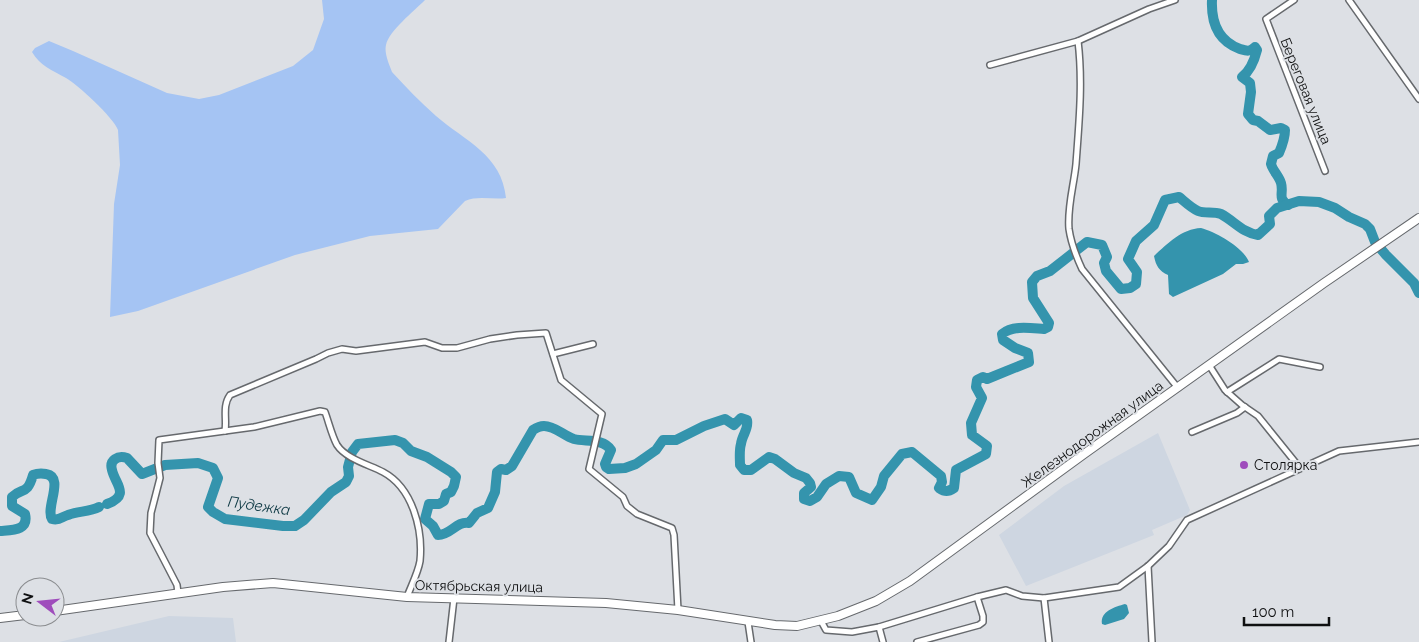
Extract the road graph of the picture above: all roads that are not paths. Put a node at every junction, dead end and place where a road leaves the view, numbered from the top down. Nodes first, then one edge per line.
1 (1175, 0) edge
2 (1294, 0) edge
3 (1349, 0) edge
4 (1078, 41) junction
5 (990, 65) dead end
6 (1419, 99) edge
7 (1325, 170) dead end
8 (1419, 218) edge
9 (593, 344) dead end
10 (553, 354) junction
11 (1209, 365) junction
12 (1320, 367) dead end
13 (1178, 388) junction
14 (1228, 392) junction
15 (1245, 407) junction
16 (225, 431) junction
17 (1192, 432) dead end
18 (1419, 442) edge
19 (1300, 468) junction
20 (1148, 566) junction
21 (178, 592) junction
22 (407, 597) junction
23 (977, 597) junction
24 (454, 598) junction
25 (1044, 598) junction
26 (65, 610) edge
27 (678, 610) junction
28 (15, 616) edge
29 (0, 618) edge
30 (821, 621) junction
31 (748, 622) junction
32 (879, 627) junction
33 (449, 642) edge
34 (751, 642) edge
35 (883, 642) edge
36 (917, 642) edge
37 (1049, 642) edge
38 (1152, 642) edge

1 - 4 street
2 - 7 street, Береговая улица
3 - 6 street
4 - 5 street
4 - 13 street
8 - 11 street, Железнодорожная улица
9 - 10 street
10 - 16 street
10 - 27 street
11 - 13 street, Железнодорожная улица
11 - 14 street
12 - 14 street
13 - 30 street, Железнодорожная улица
14 - 15 street
15 - 17 street
15 - 19 street
16 - 21 street
16 - 22 street
18 - 19 street
19 - 20 street
20 - 25 street
20 - 38 street
21 - 22 street, Октябрьская улица
21 - 26 street, Октябрьская улица
22 - 24 street, Октябрьская улица
23 - 25 street
23 - 32 street
23 - 36 street
24 - 27 street, Октябрьская улица
24 - 33 street
25 - 37 street
27 - 31 street, Октябрьская улица
28 - 29 street
30 - 31 street, Октябрьская улица
30 - 32 street
31 - 34 street
32 - 35 street

